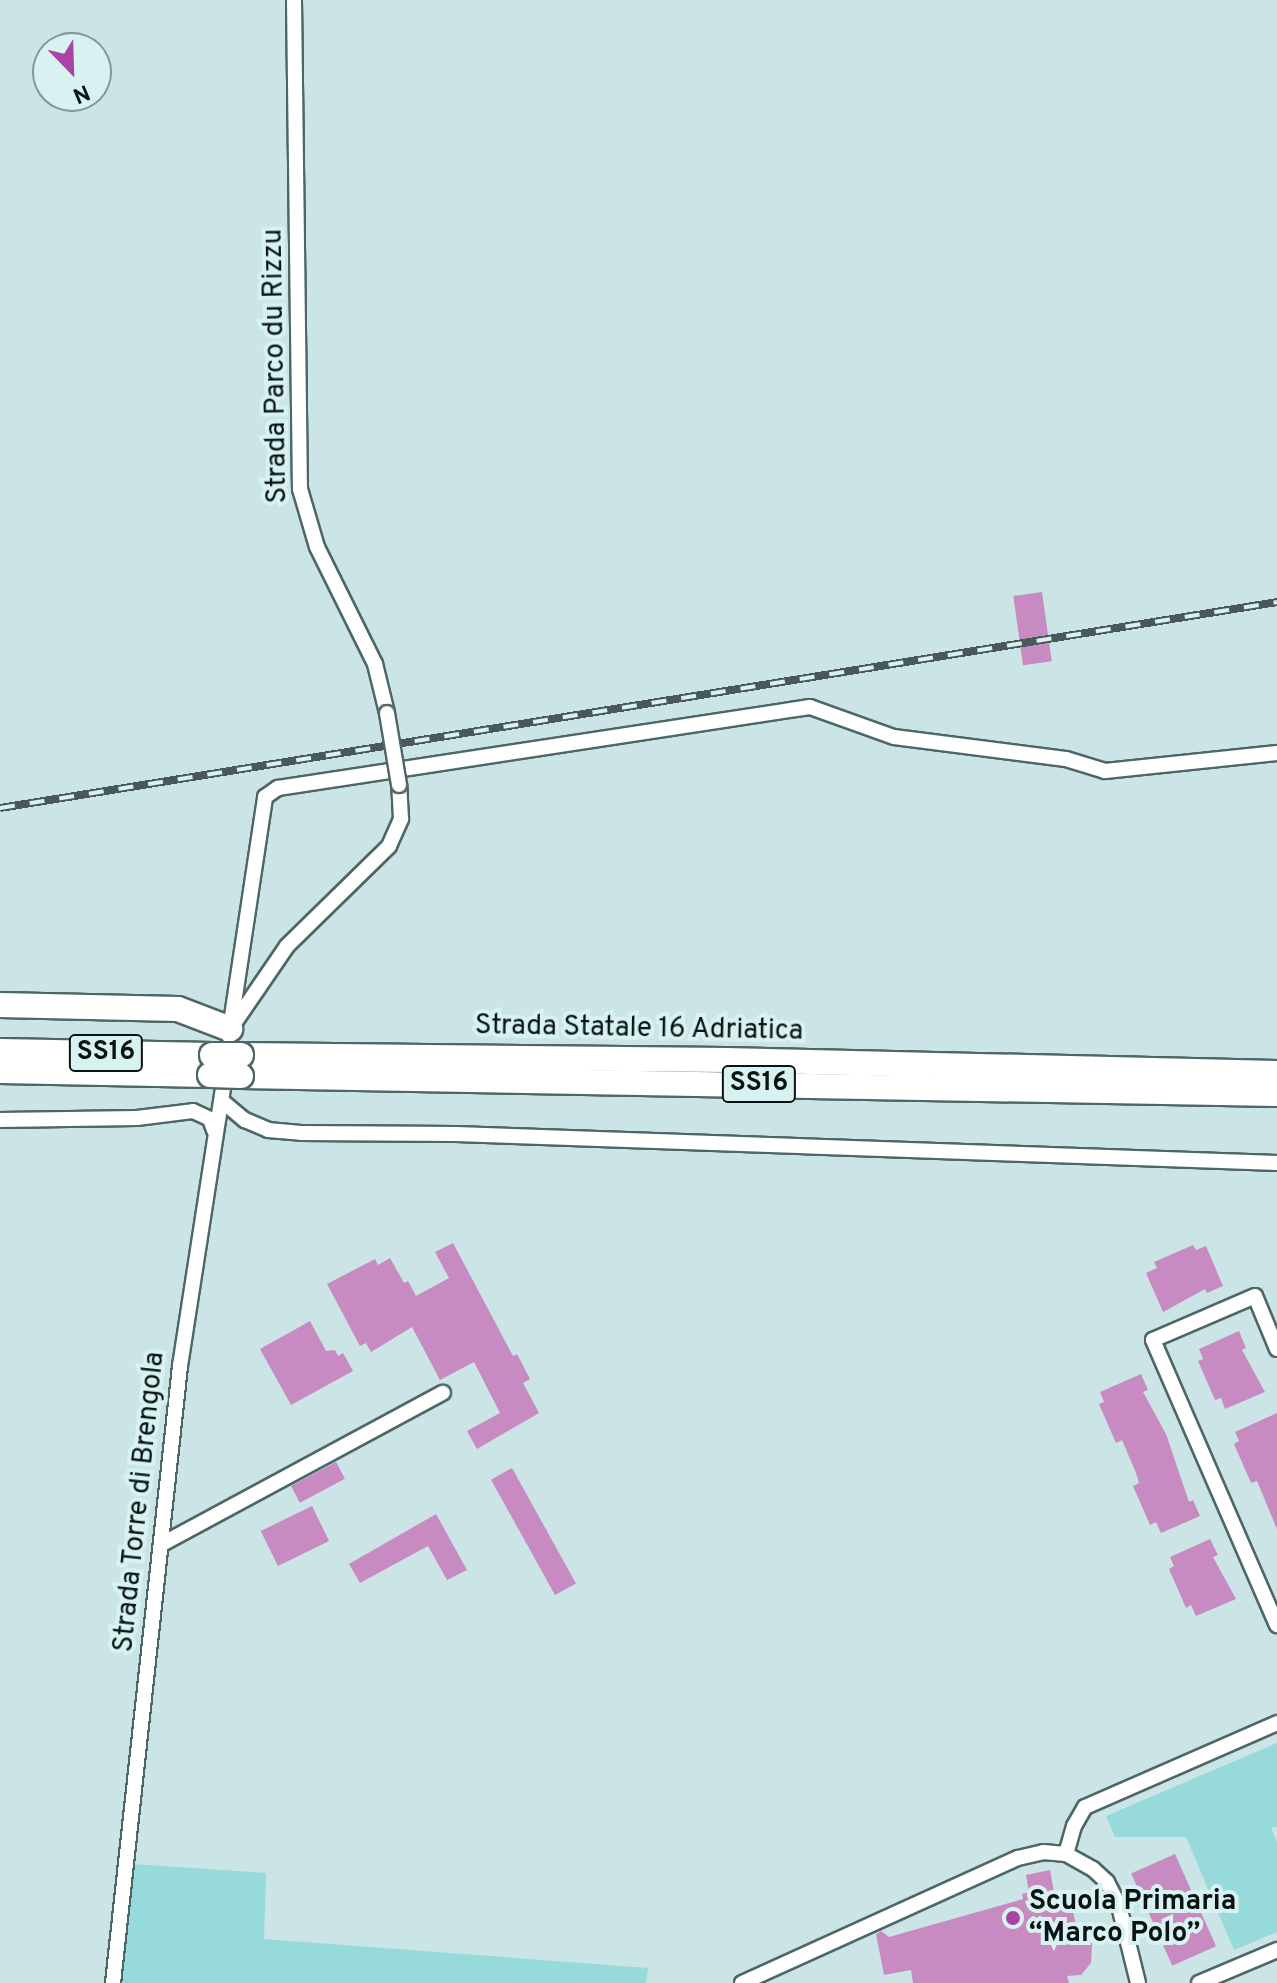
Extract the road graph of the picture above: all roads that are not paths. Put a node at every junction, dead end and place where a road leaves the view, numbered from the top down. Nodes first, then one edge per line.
1 (294, 0) edge
2 (1277, 753) edge
3 (0, 1005) edge
4 (230, 1029) junction
5 (0, 1051) edge
6 (211, 1065) junction
7 (241, 1066) junction
8 (0, 1071) edge
9 (1277, 1073) edge
10 (1277, 1094) edge
11 (222, 1101) junction
12 (0, 1120) edge
13 (214, 1131) junction
14 (1277, 1163) edge
15 (1277, 1349) edge
16 (443, 1393) dead end
17 (162, 1544) junction
18 (1277, 1625) edge
19 (1277, 1723) edge
20 (1066, 1854) junction
21 (1277, 1950) edge
22 (113, 1983) edge
23 (742, 1983) edge
24 (1138, 1983) edge
25 (1199, 1983) edge

1 - 4 street, Strada Parco du Rizzu, bridge
2 - 4 street, Strada Torre di Brengola
3 - 4 highway
4 - 11 street, Strada Torre di Brengola
5 - 6 highway, Strada Statale 16 Adriatica / SS16
6 - 7 highway, Strada Statale 16 Adriatica / SS16, bridge
6 - 8 highway, Strada Statale 16 Adriatica / SS16
7 - 9 highway, Strada Statale 16 Adriatica / SS16
7 - 10 highway, Strada Statale 16 Adriatica / SS16
11 - 13 street, Strada Torre di Brengola
11 - 14 street
12 - 13 street
13 - 17 street, Strada Torre di Brengola
15 - 18 street
16 - 17 street
17 - 22 street, Strada Torre di Brengola
19 - 20 street
20 - 23 street
20 - 24 street
21 - 25 street

